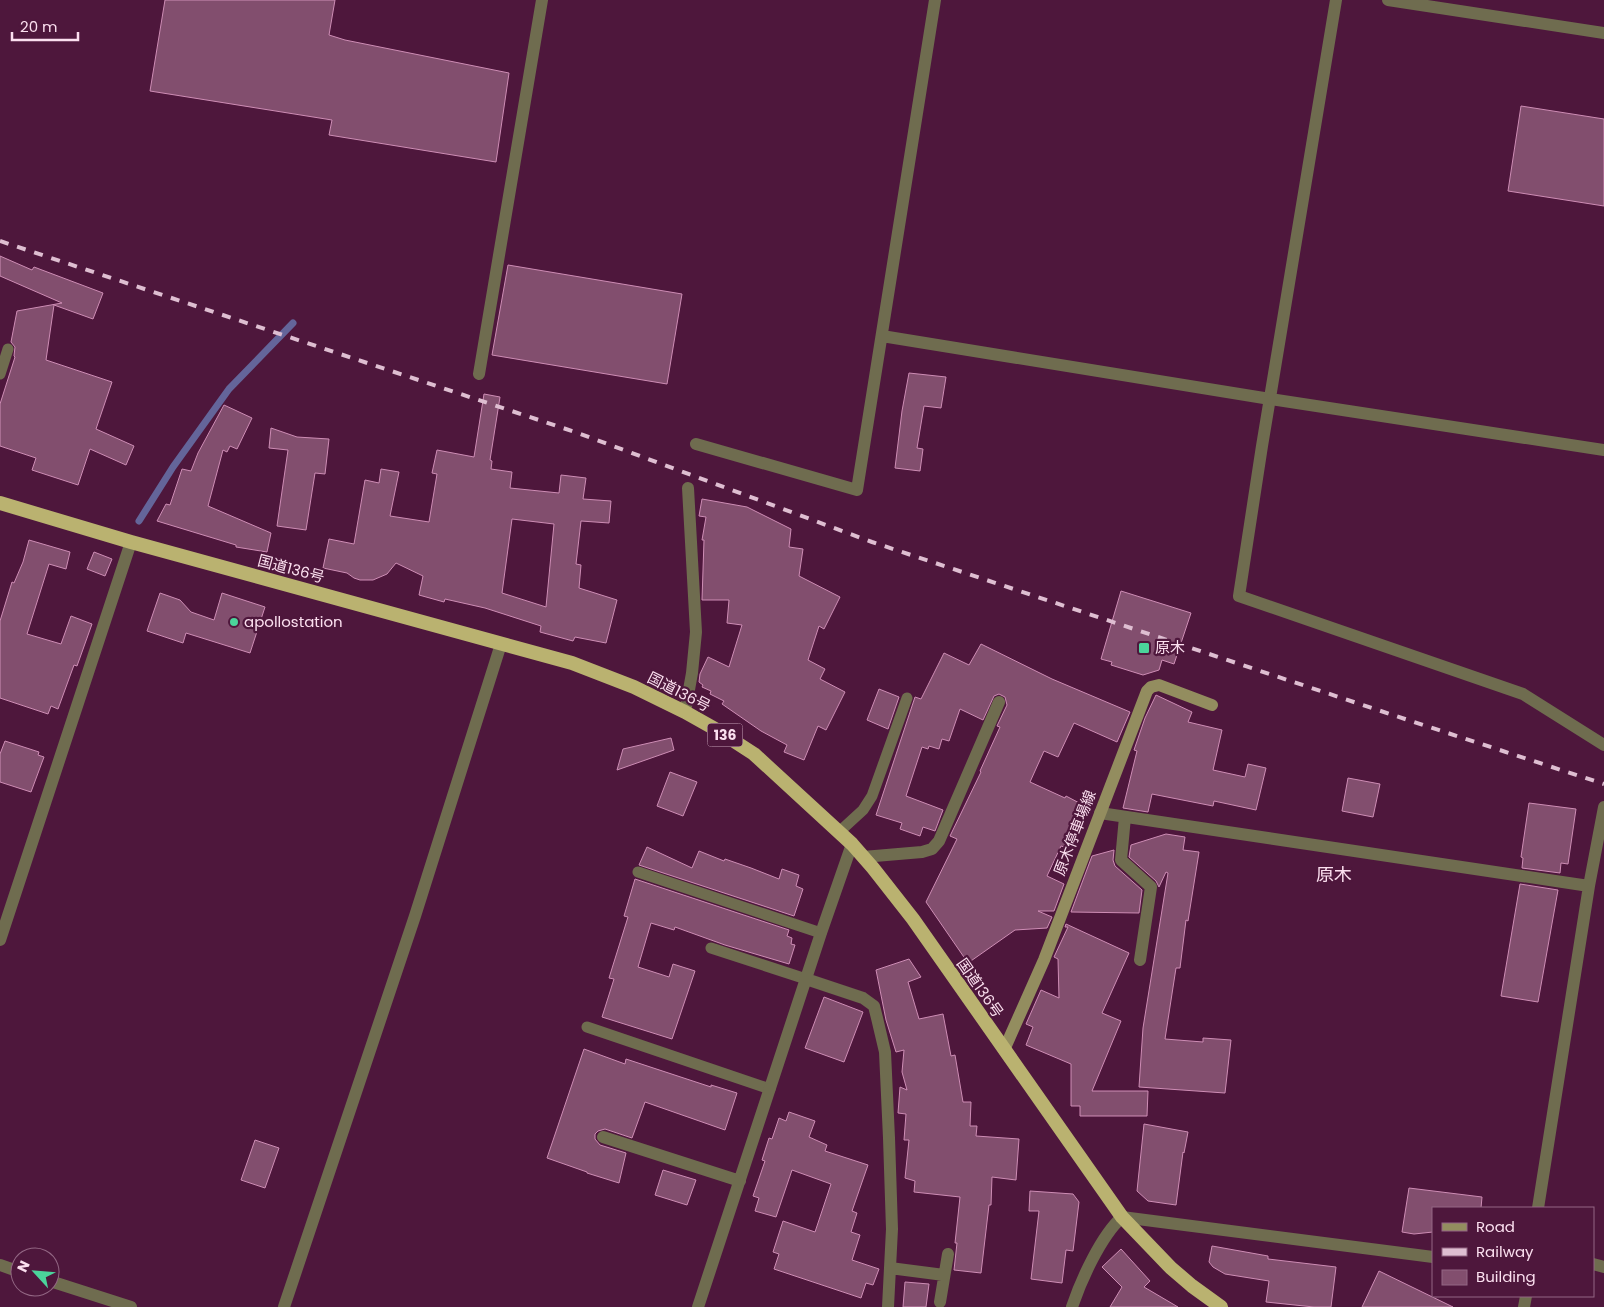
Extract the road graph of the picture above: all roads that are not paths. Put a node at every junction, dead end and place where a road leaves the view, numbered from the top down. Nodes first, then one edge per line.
1 (542, 0) edge
2 (935, 0) edge
3 (1336, 0) edge
4 (1388, 0) edge
5 (1604, 33) edge
6 (882, 336) junction
7 (8, 349) dead end
8 (0, 374) edge
9 (479, 374) dead end
10 (1270, 399) junction
11 (696, 444) dead end
12 (1604, 450) edge
13 (688, 488) dead end
14 (0, 504) edge
15 (132, 542) junction
16 (501, 644) junction
17 (907, 698) dead end
18 (999, 702) dead end
19 (1212, 705) dead end
20 (685, 712) junction
21 (1604, 745) edge
22 (1604, 806) edge
23 (1100, 813) junction
24 (1125, 816) junction
25 (839, 832) junction
26 (852, 844) junction
27 (863, 857) junction
28 (638, 872) dead end
29 (1590, 886) junction
30 (821, 933) junction
31 (0, 940) edge
32 (711, 948) dead end
33 (1140, 960) dead end
34 (806, 979) junction
35 (586, 1027) dead end
36 (1004, 1050) junction
37 (770, 1089) junction
38 (604, 1137) dead end
39 (740, 1181) junction
40 (1538, 1207) edge
41 (1122, 1217) junction
42 (948, 1254) dead end
43 (1432, 1257) edge
44 (890, 1268) junction
45 (944, 1275) junction
46 (60, 1284) edge
47 (940, 1302) dead end
48 (1073, 1306) edge
49 (131, 1307) edge
50 (284, 1307) edge
51 (698, 1307) edge
52 (888, 1307) edge
53 (1221, 1307) edge

1 - 9 street
2 - 6 street
3 - 10 street
4 - 5 street
6 - 10 street
6 - 11 street
7 - 8 lane
10 - 12 street
10 - 21 street
13 - 20 street
14 - 15 highway, 国道136号 / 136
15 - 16 highway, 国道136号 / 136
15 - 31 street
16 - 20 highway, 国道136号 / 136
16 - 50 street
17 - 25 lane
18 - 27 street
19 - 23 main road, 原木停車場線
20 - 25 highway, 国道136号 / 136
22 - 29 street
23 - 24 street
23 - 36 main road, 原木停車場線
24 - 29 street
24 - 33 street
25 - 26 highway, 国道136号 / 136
26 - 27 highway, 国道136号 / 136
26 - 30 street
27 - 36 highway, 国道136号 / 136
28 - 30 lane
29 - 40 street
30 - 34 street
32 - 34 lane
34 - 37 street
34 - 44 street
35 - 37 lane
36 - 41 highway, 国道136号 / 136
37 - 39 street
38 - 39 street
39 - 51 street
41 - 43 street
41 - 48 street
41 - 53 highway, 国道136号 / 136
42 - 45 street
44 - 45 street
44 - 52 street
45 - 47 street
46 - 49 street

